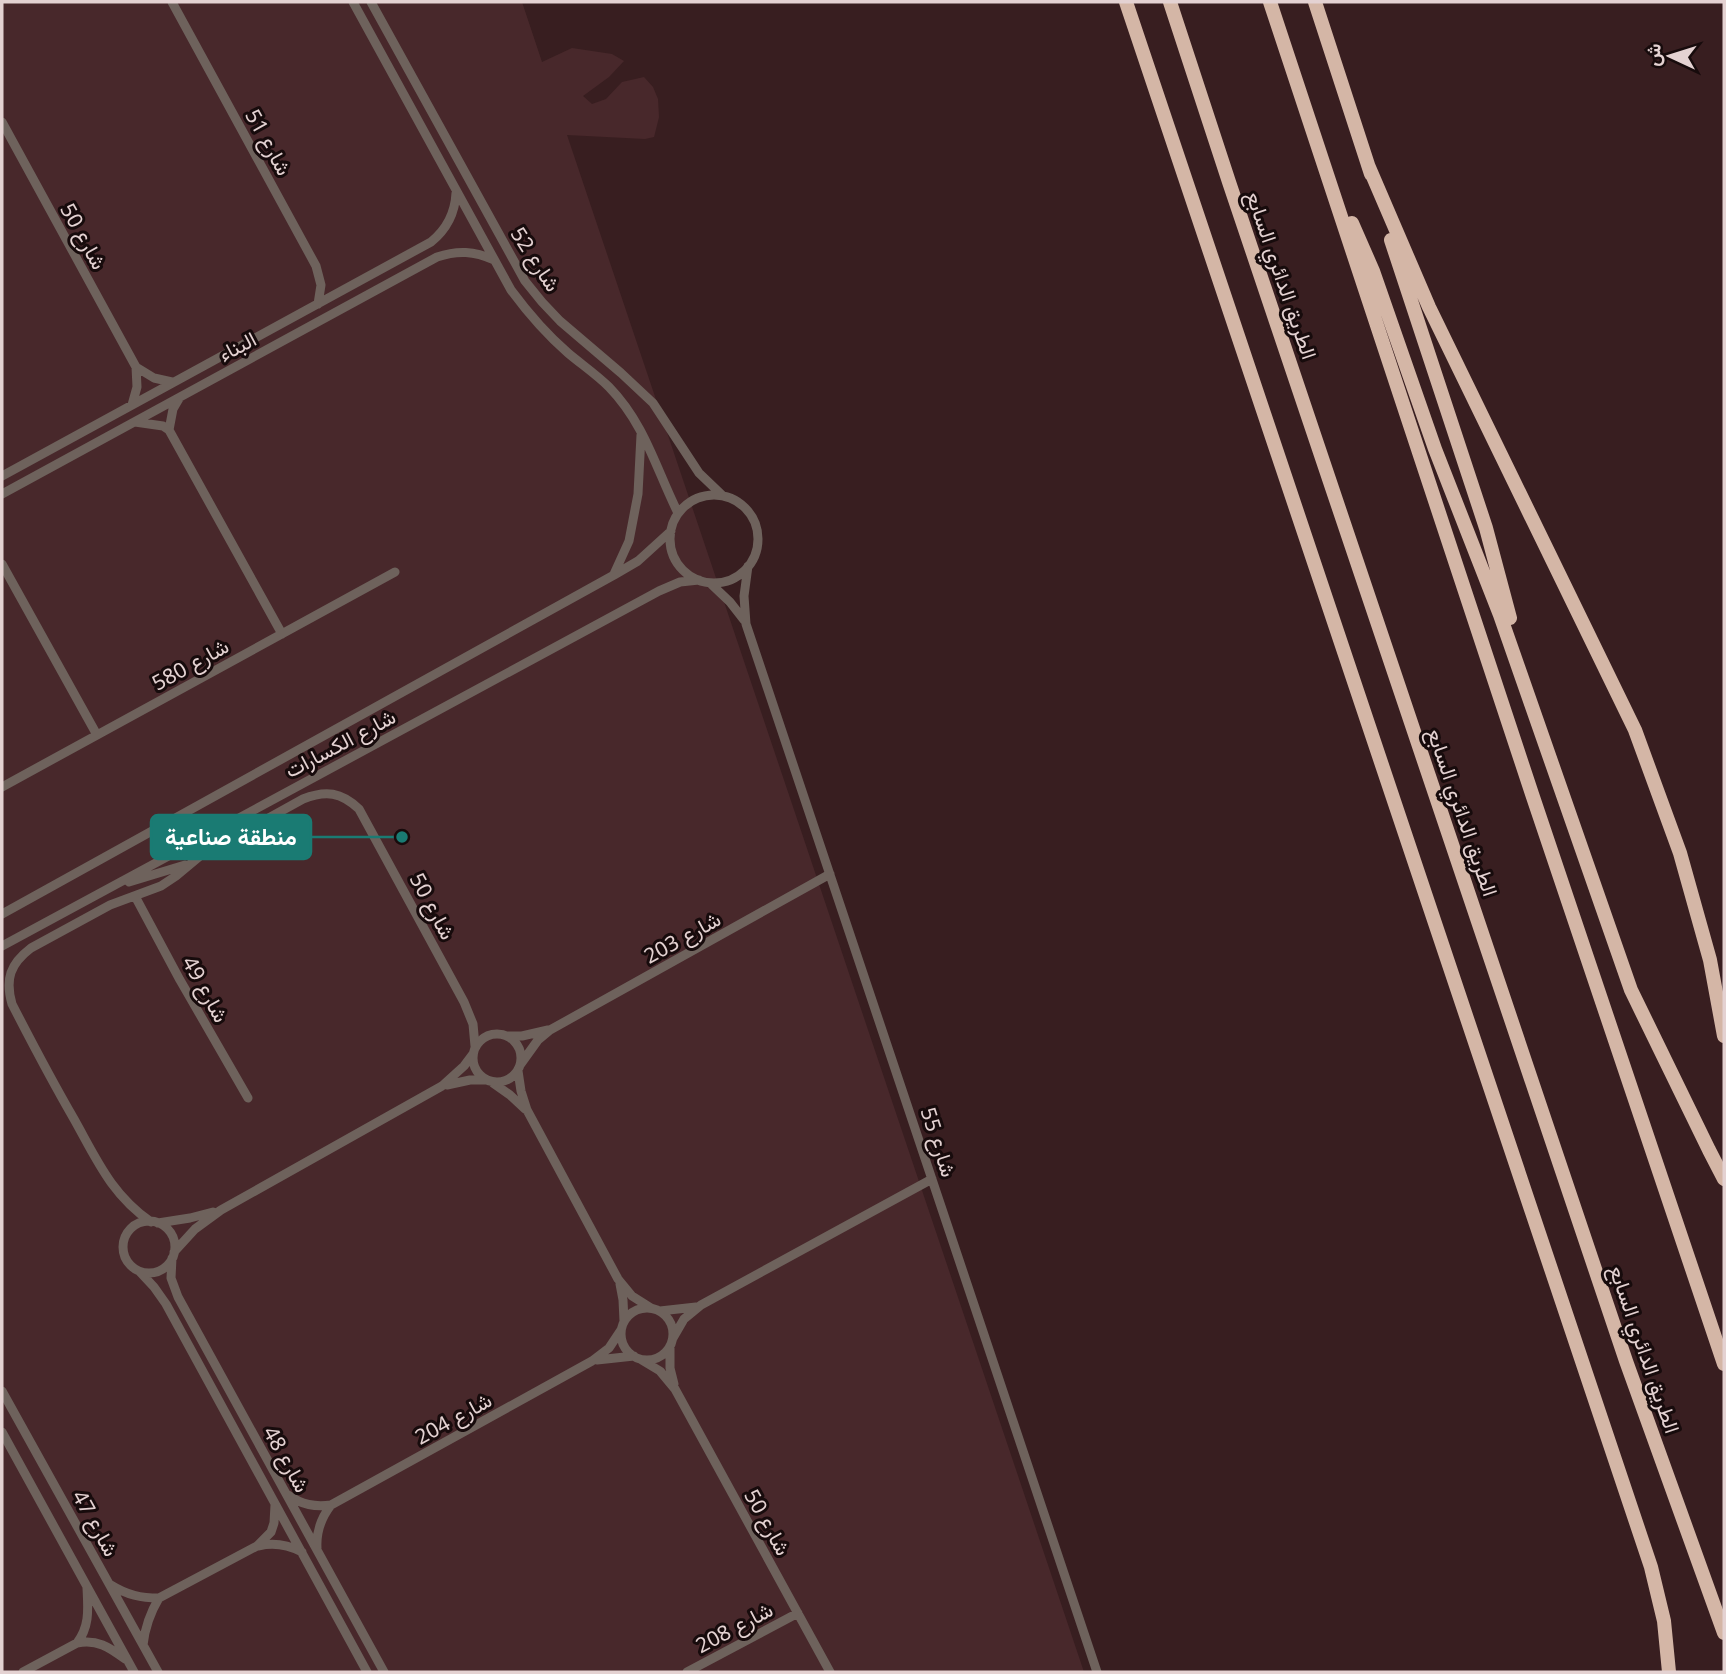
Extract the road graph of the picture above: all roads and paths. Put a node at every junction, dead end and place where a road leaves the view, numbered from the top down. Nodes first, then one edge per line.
1 (172, 2) edge
2 (353, 2) edge
3 (370, 2) edge
4 (1126, 2) edge
5 (1170, 2) edge
6 (1270, 2) edge
7 (1315, 2) edge
8 (2, 122) edge
9 (1320, 152) junction
10 (1368, 165) junction
11 (456, 191) junction
12 (494, 260) junction
13 (318, 304) junction
14 (136, 367) junction
15 (174, 382) junction
16 (180, 396) junction
17 (132, 405) junction
18 (133, 422) junction
19 (169, 430) junction
20 (641, 433) junction
21 (2, 476) edge
22 (2, 494) edge
23 (723, 496) junction
24 (678, 513) junction
25 (671, 531) junction
26 (2, 564) edge
27 (748, 566) junction
28 (395, 572) dead end
29 (614, 575) junction
30 (699, 580) junction
31 (710, 583) junction
32 (746, 624) junction
33 (282, 634) junction
34 (1532, 704) junction
35 (97, 735) junction
36 (2, 788) edge
37 (339, 795) joint
38 (190, 863) junction
39 (830, 874) junction
40 (113, 886) junction
41 (135, 896) junction
42 (2, 914) edge
43 (2, 946) edge
44 (550, 1030) junction
45 (1724, 1035) edge
46 (507, 1036) junction
47 (474, 1051) junction
48 (519, 1068) junction
49 (489, 1081) junction
50 (442, 1086) junction
51 (248, 1098) dead end
52 (527, 1110) junction
53 (933, 1179) junction
54 (1724, 1179) edge
55 (221, 1210) junction
56 (155, 1222) junction
57 (173, 1255) junction
58 (140, 1272) junction
59 (618, 1279) junction
60 (701, 1306) junction
61 (655, 1309) junction
62 (623, 1325) junction
63 (671, 1342) junction
64 (637, 1358) junction
65 (592, 1362) junction
66 (1724, 1364) edge
67 (675, 1389) junction
68 (2, 1391) edge
69 (2, 1432) edge
70 (286, 1494) junction
71 (275, 1503) junction
72 (331, 1505) junction
73 (257, 1546) junction
74 (317, 1550) junction
75 (302, 1552) junction
76 (110, 1584) junction
77 (87, 1585) junction
78 (159, 1598) junction
79 (798, 1613) junction
80 (1724, 1633) edge
81 (77, 1643) junction
82 (143, 1645) junction
83 (128, 1661) junction
84 (23, 1672) edge
85 (134, 1672) edge
86 (158, 1672) edge
87 (367, 1672) edge
88 (384, 1672) edge
89 (687, 1672) edge
90 (831, 1672) edge
91 (1097, 1672) edge
92 (1669, 1672) edge

1 - 13 street, شارع 51
2 - 11 street, شارع 52
3 - 23 street, شارع 52
4 - 92 highway
5 - 80 highway, الطريق الدائري السابع
6 - 9 highway
7 - 10 highway
8 - 14 street, شارع 50
9 - 34 highway
9 - 66 highway
10 - 34 highway
10 - 45 highway
11 - 12 street, شارع 52
11 - 13 street, البناء
12 - 16 street, البناء
12 - 20 street, شارع 52
13 - 15 street, البناء
14 - 15 street
14 - 17 street
15 - 17 street, البناء
16 - 18 street, البناء
16 - 19 street
17 - 21 street, البناء
18 - 19 street
18 - 22 street, البناء
19 - 33 street
20 - 24 street, شارع 52
20 - 29 street
23 - 24 street
23 - 27 street
24 - 25 street, شارع الكسارات
25 - 29 street, شارع الكسارات
25 - 30 street
26 - 35 street
27 - 31 street
27 - 32 street, شارع 55
28 - 33 street, شارع 580
29 - 42 street, شارع الكسارات
30 - 31 street
30 - 40 street, شارع الكسارات
31 - 32 street, شارع 55
32 - 39 street, شارع 55
33 - 35 street, شارع 580
34 - 54 highway
35 - 36 street, شارع 580
37 - 38 street, شارع الكسارات
37 - 47 street, شارع 50
38 - 40 street
38 - 41 street, شارع الكسارات
39 - 44 street, شارع 203
39 - 53 street, شارع 55
40 - 43 street, شارع الكسارات
41 - 51 street, شارع 49
41 - 56 street, شارع الكسارات
44 - 46 street, شارع 203
44 - 48 street, شارع 203
46 - 47 street
46 - 48 street
47 - 49 street
47 - 50 street
48 - 49 street
48 - 52 street
49 - 50 street
49 - 52 street
50 - 55 street
52 - 59 street
53 - 60 street
53 - 91 street, شارع 55
55 - 56 street
55 - 57 street
56 - 57 street
56 - 58 street
57 - 58 street
57 - 70 street, شارع 48
58 - 71 street, شارع 48
59 - 61 street
59 - 62 street
60 - 61 street
60 - 63 street
61 - 62 street
61 - 63 street
62 - 64 street
62 - 65 street, شارع 204
63 - 64 street
63 - 67 street, شارع 50
64 - 65 street, شارع 204
64 - 67 street, شارع 50
65 - 72 street, شارع 204
67 - 79 street, شارع 50
68 - 76 street, شارع 47
69 - 77 street, شارع 47
70 - 72 street
70 - 74 street, شارع 48
71 - 73 street
71 - 75 street, شارع 48
72 - 74 street
73 - 75 street
73 - 78 street
74 - 88 street, شارع 48
75 - 87 street, شارع 48
76 - 78 street
76 - 82 street, شارع 47
77 - 81 street
77 - 83 street, شارع 47
78 - 82 street
79 - 89 street, شارع 208
79 - 90 street, شارع 50
81 - 83 street
81 - 84 street
82 - 86 street, شارع 47
83 - 85 street, شارع 47

